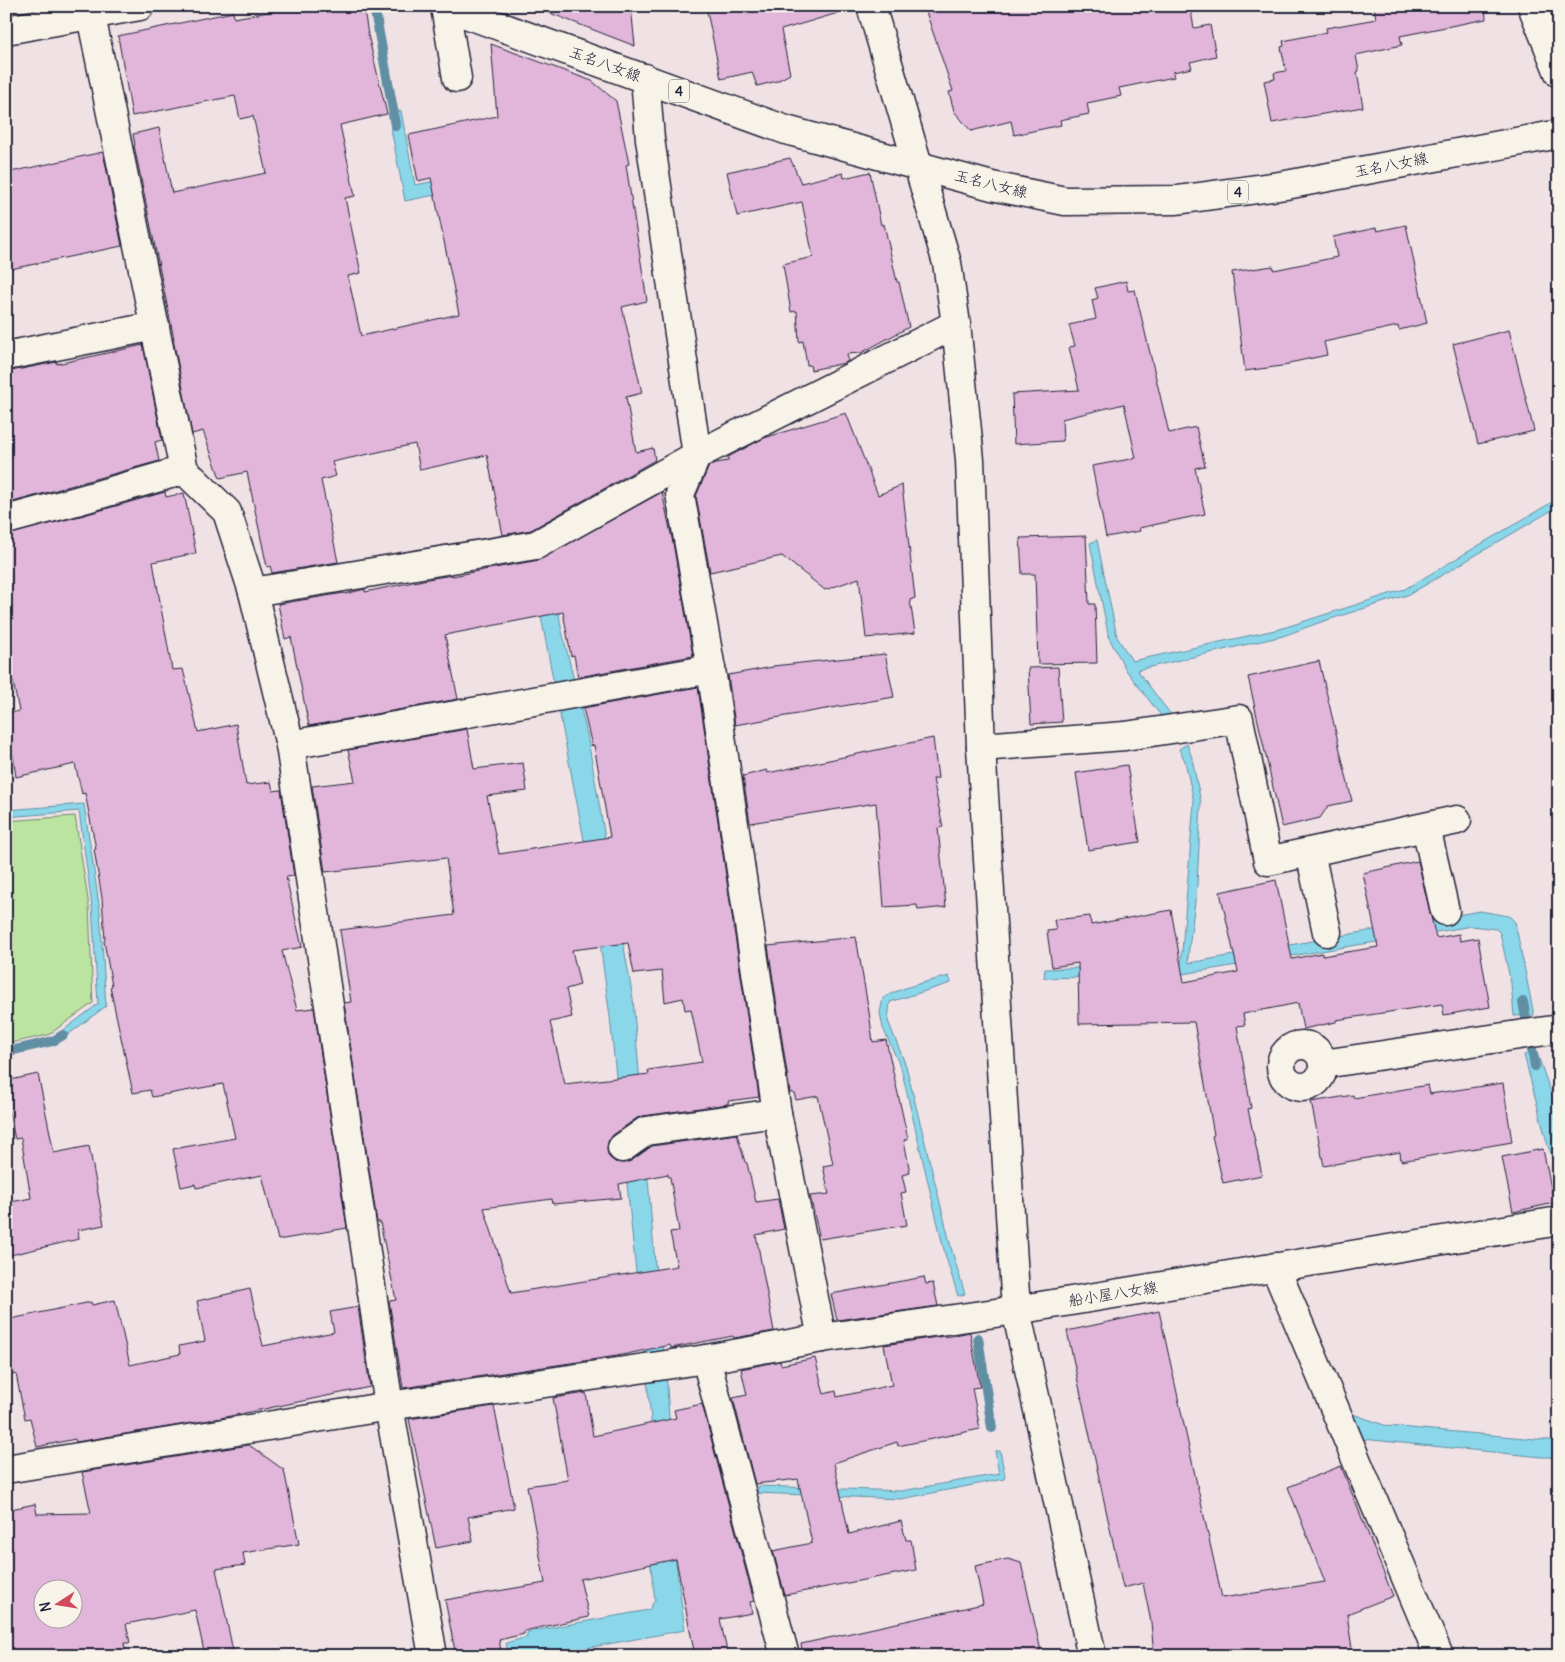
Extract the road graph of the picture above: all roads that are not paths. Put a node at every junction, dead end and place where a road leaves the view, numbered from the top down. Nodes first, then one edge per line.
1 (140, 6) edge
2 (444, 6) edge
3 (870, 6) edge
4 (1532, 6) edge
5 (90, 11) edge
6 (6, 30) edge
7 (1559, 73) edge
8 (457, 78) dead end
9 (645, 78) junction
10 (1559, 134) edge
11 (917, 165) junction
12 (956, 324) junction
13 (155, 326) junction
14 (6, 356) edge
15 (697, 454) junction
16 (184, 470) junction
17 (6, 520) edge
18 (253, 592) junction
19 (711, 669) junction
20 (290, 745) junction
21 (982, 747) junction
22 (1456, 820) dead end
23 (1426, 827) junction
24 (1310, 852) junction
25 (1445, 911) dead end
26 (1327, 932) dead end
27 (1559, 1029) edge
28 (1323, 1064) dead end
29 (777, 1114) junction
30 (622, 1148) dead end
31 (1559, 1220) edge
32 (1275, 1268) junction
33 (1016, 1310) junction
34 (822, 1338) junction
35 (706, 1359) junction
36 (389, 1406) junction
37 (6, 1470) edge
38 (433, 1656) edge
39 (785, 1656) edge
40 (1092, 1656) edge
41 (1439, 1656) edge

1 - 5 street
2 - 8 street
2 - 9 street, 玉名八女線 / 4
3 - 11 street
4 - 7 street
5 - 6 street
5 - 13 street
9 - 11 street, 玉名八女線 / 4
9 - 15 street
10 - 11 street, 玉名八女線 / 4
11 - 12 street
12 - 15 street
12 - 21 street
13 - 14 street
13 - 16 street
15 - 18 street
15 - 19 street
16 - 17 street
16 - 18 street
18 - 20 street
19 - 20 street
19 - 29 street
20 - 36 street
21 - 24 street
21 - 33 street
22 - 23 street
23 - 24 street
23 - 25 street
24 - 26 street
27 - 28 street
29 - 30 street
29 - 34 street
31 - 32 street, 船小屋八女線
32 - 33 street, 船小屋八女線
32 - 41 street
33 - 34 street, 船小屋八女線
33 - 40 street
34 - 35 street, 船小屋八女線
35 - 36 street, 船小屋八女線
35 - 39 street
36 - 37 street, 船小屋八女線
36 - 38 street

